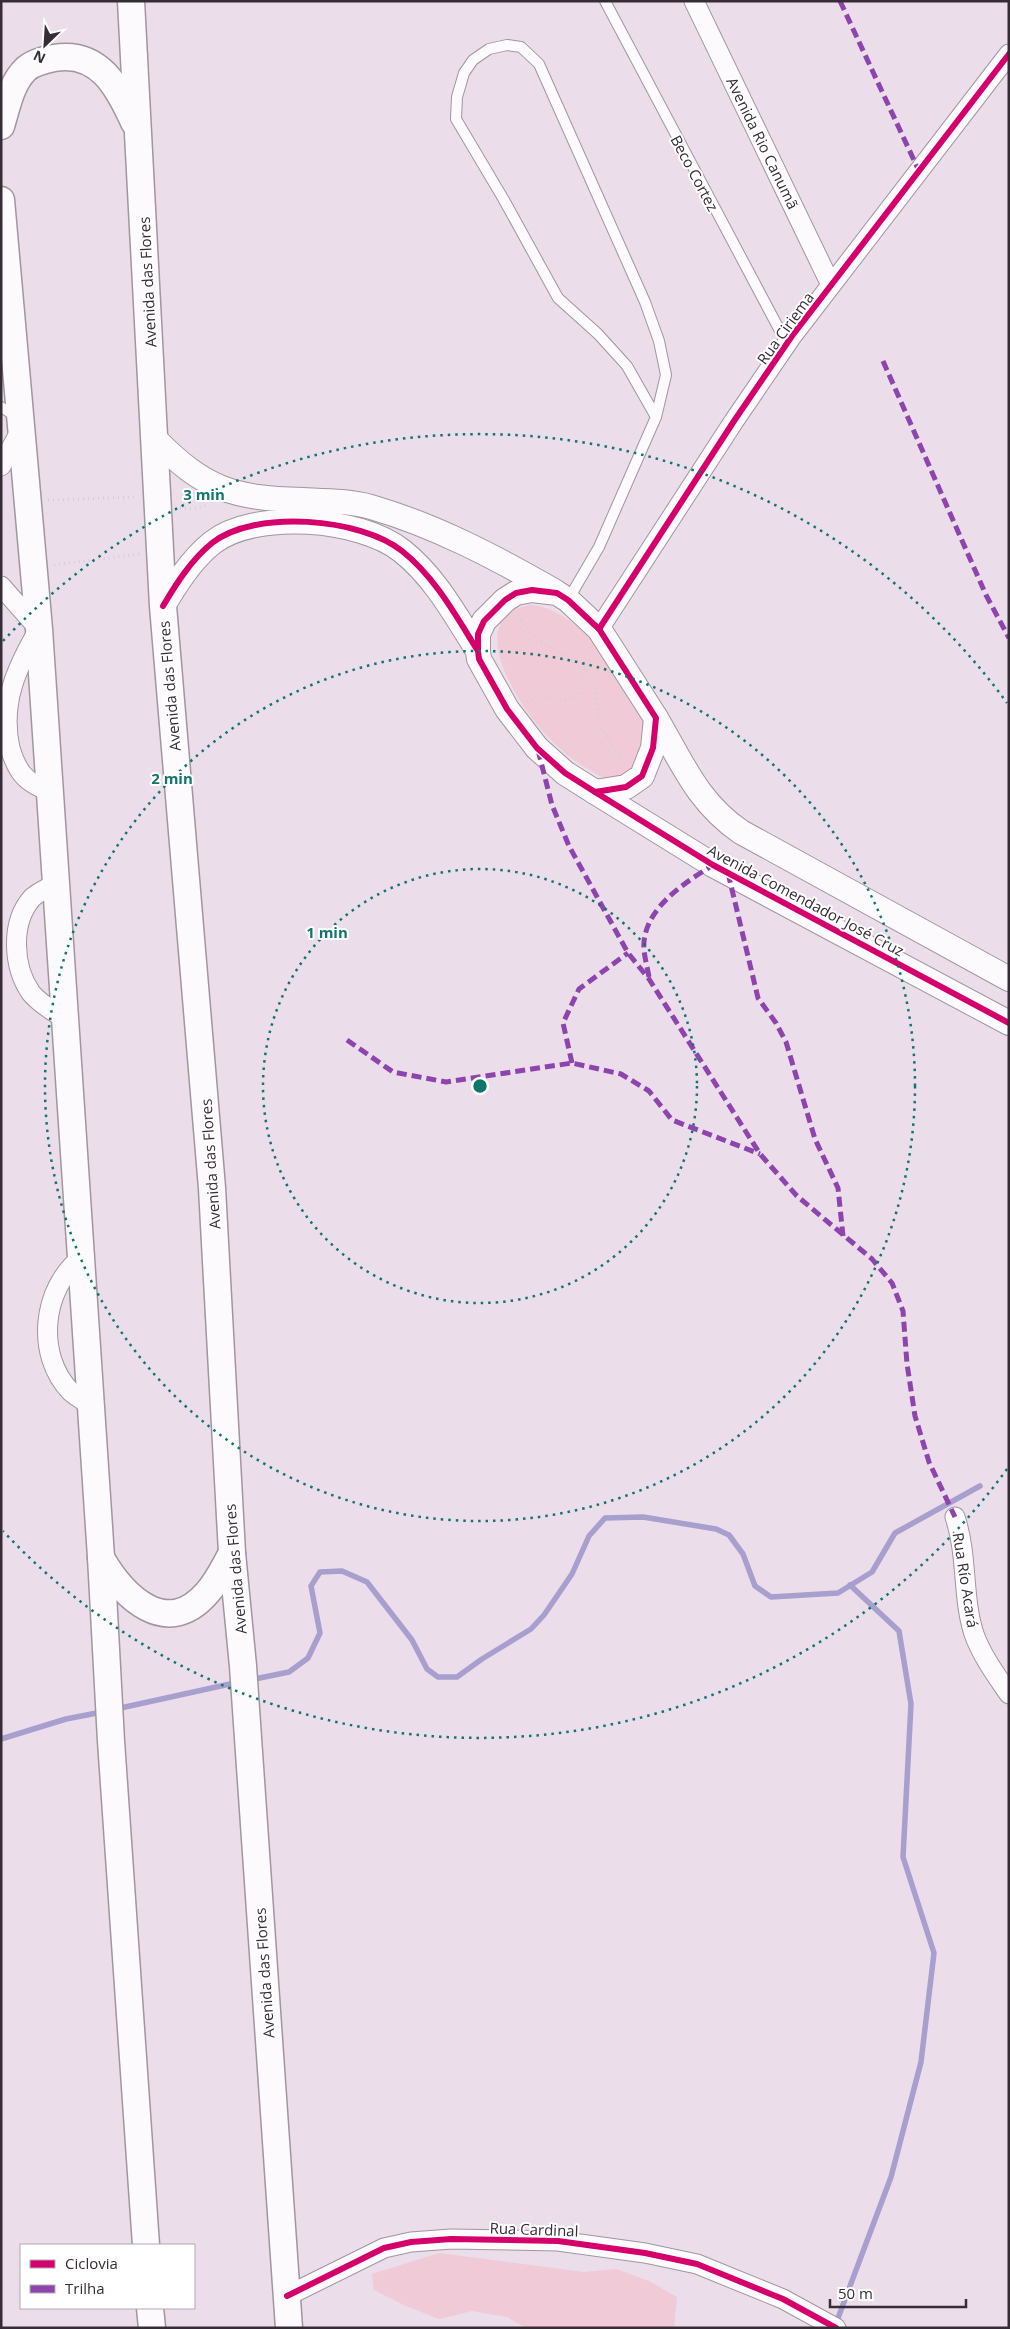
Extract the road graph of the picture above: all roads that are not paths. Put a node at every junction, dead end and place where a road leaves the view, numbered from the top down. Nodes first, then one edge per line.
1 (131, 1) edge
2 (605, 1) edge
3 (694, 1) edge
4 (1009, 54) edge
5 (1, 126) edge
6 (139, 134) junction
7 (1, 200) edge
8 (2, 229) edge
9 (831, 285) junction
10 (6, 323) edge
11 (788, 344) junction
12 (656, 417) junction
13 (14, 419) edge
14 (155, 438) junction
15 (1, 466) edge
16 (1, 586) edge
17 (563, 596) junction
18 (163, 606) junction
19 (39, 629) junction
20 (603, 634) junction
21 (478, 650) junction
22 (656, 718) junction
23 (49, 792) junction
24 (596, 792) junction
25 (55, 884) junction
26 (1009, 979) edge
27 (64, 1019) junction
28 (1009, 1023) edge
29 (81, 1258) junction
30 (90, 1405) junction
31 (956, 1517) dead end
32 (232, 1553) junction
33 (101, 1557) junction
34 (1009, 1694) edge
35 (146, 2244) edge
36 (287, 2296) junction
37 (150, 2309) edge
38 (152, 2328) edge
39 (289, 2328) edge
40 (836, 2328) edge

1 - 6 main road, Avenida das Flores
2 - 11 lane, Beco Cortez
3 - 9 street, Avenida Rio Canumã
4 - 9 street, Rua Ciriema
5 - 6 main road
6 - 14 main road, Avenida das Flores
7 - 8 main road
8 - 10 main road
9 - 11 street, Rua Ciriema
10 - 13 main road
11 - 20 street, Rua Ciriema
12 - 12 lane
12 - 17 lane
13 - 15 street
13 - 19 main road
14 - 17 street
14 - 18 main road, Avenida das Flores
16 - 19 street
17 - 20 street, Avenida Comendador José Cruz
17 - 21 street
18 - 21 street
18 - 32 main road, Avenida das Flores
19 - 23 main road
19 - 23 street
20 - 22 street, Avenida Comendador José Cruz
21 - 24 street, Avenida Comendador José Cruz
22 - 24 street
22 - 26 street, Avenida Comendador José Cruz
23 - 25 main road
24 - 28 street, Avenida Comendador José Cruz
25 - 27 main road
25 - 27 street
27 - 29 main road
29 - 30 main road
29 - 30 street
30 - 33 main road
31 - 34 street, Rua Río Acará
32 - 33 main road
32 - 36 main road, Avenida das Flores
33 - 35 main road
36 - 39 main road, Avenida das Flores
36 - 40 street, Rua Cardinal
37 - 38 main road

